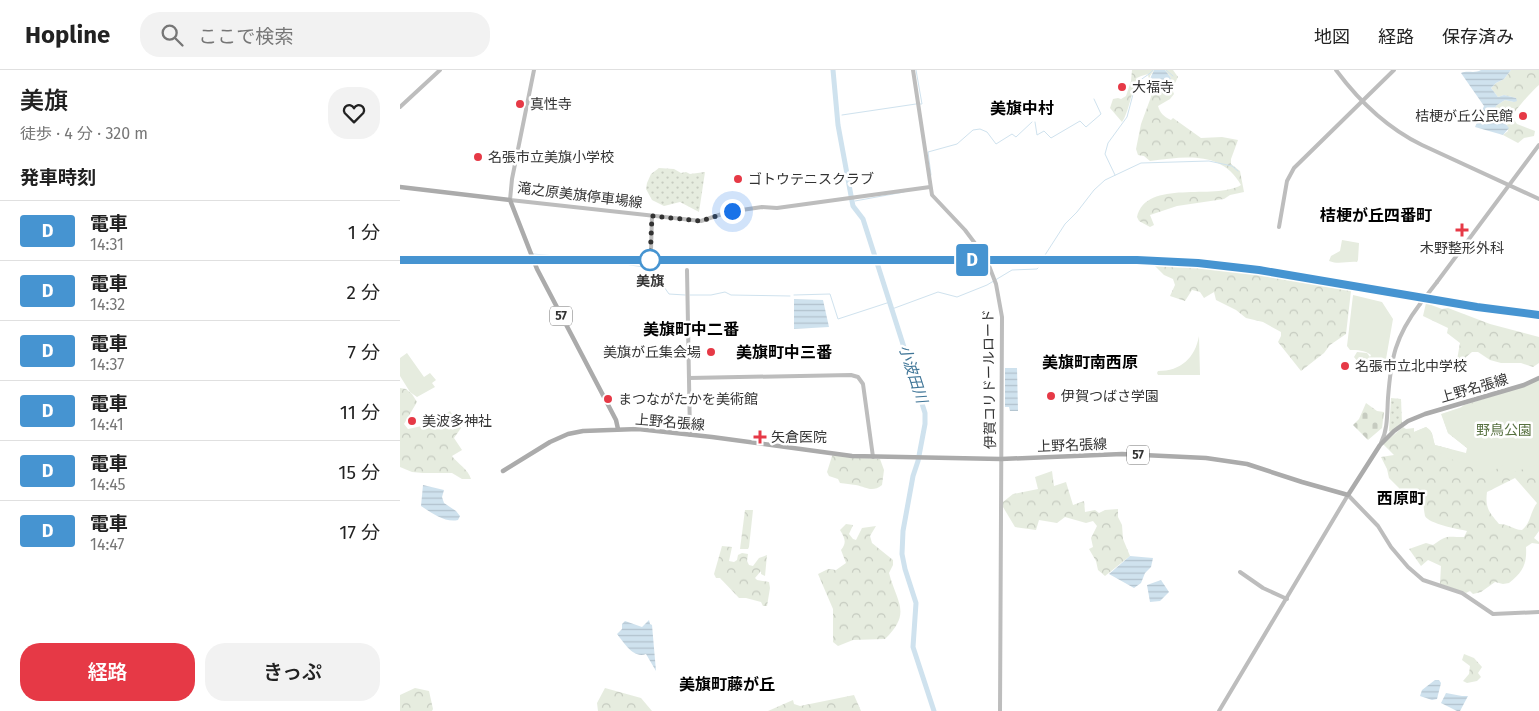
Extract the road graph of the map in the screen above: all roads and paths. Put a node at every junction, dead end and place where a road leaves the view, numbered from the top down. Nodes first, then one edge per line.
1 (440, 70) edge
2 (534, 70) edge
3 (913, 70) edge
4 (1336, 70) edge
5 (1394, 70) edge
6 (1362, 102) junction
7 (400, 107) edge
8 (1539, 145) edge
9 (1510, 186) junction
10 (400, 187) edge
11 (930, 187) junction
12 (1539, 199) edge
13 (510, 200) junction
14 (652, 216) junction
15 (1279, 227) dead end
16 (651, 250) dead end
17 (687, 270) dead end
18 (689, 378) junction
19 (1539, 378) edge
20 (618, 429) junction
21 (690, 435) junction
22 (1380, 445) junction
23 (872, 457) junction
24 (1001, 458) junction
25 (503, 471) dead end
26 (1348, 495) junction
27 (1240, 572) dead end
28 (1287, 599) junction
29 (1539, 612) edge
30 (1000, 711) edge
31 (1219, 711) edge

1 - 7 street
2 - 13 street, 滝之原美旗停車場線
3 - 11 street, 伊賀コリドールロード
4 - 6 street
5 - 6 street
6 - 9 street
6 - 15 street
8 - 9 street
9 - 12 street
9 - 22 street, bridge
10 - 13 main road
11 - 14 street
11 - 24 street, 伊賀コリドールロード
13 - 14 street, 滝之原美旗停車場線
13 - 20 main road, 上野名張線 / 57
14 - 16 street, 滝之原美旗停車場線
17 - 18 street
18 - 21 street
18 - 23 street
19 - 22 main road, 上野名張線
20 - 21 main road, 上野名張線 / 57
20 - 25 main road, 上野名張線 / 57
21 - 23 main road, 上野名張線 / 57
22 - 26 main road, 上野名張線
23 - 24 main road, 上野名張線 / 57
24 - 26 main road, 上野名張線 / 57
24 - 30 street, 伊賀コリドールロード
26 - 28 street
26 - 29 street
27 - 28 street
28 - 31 street

